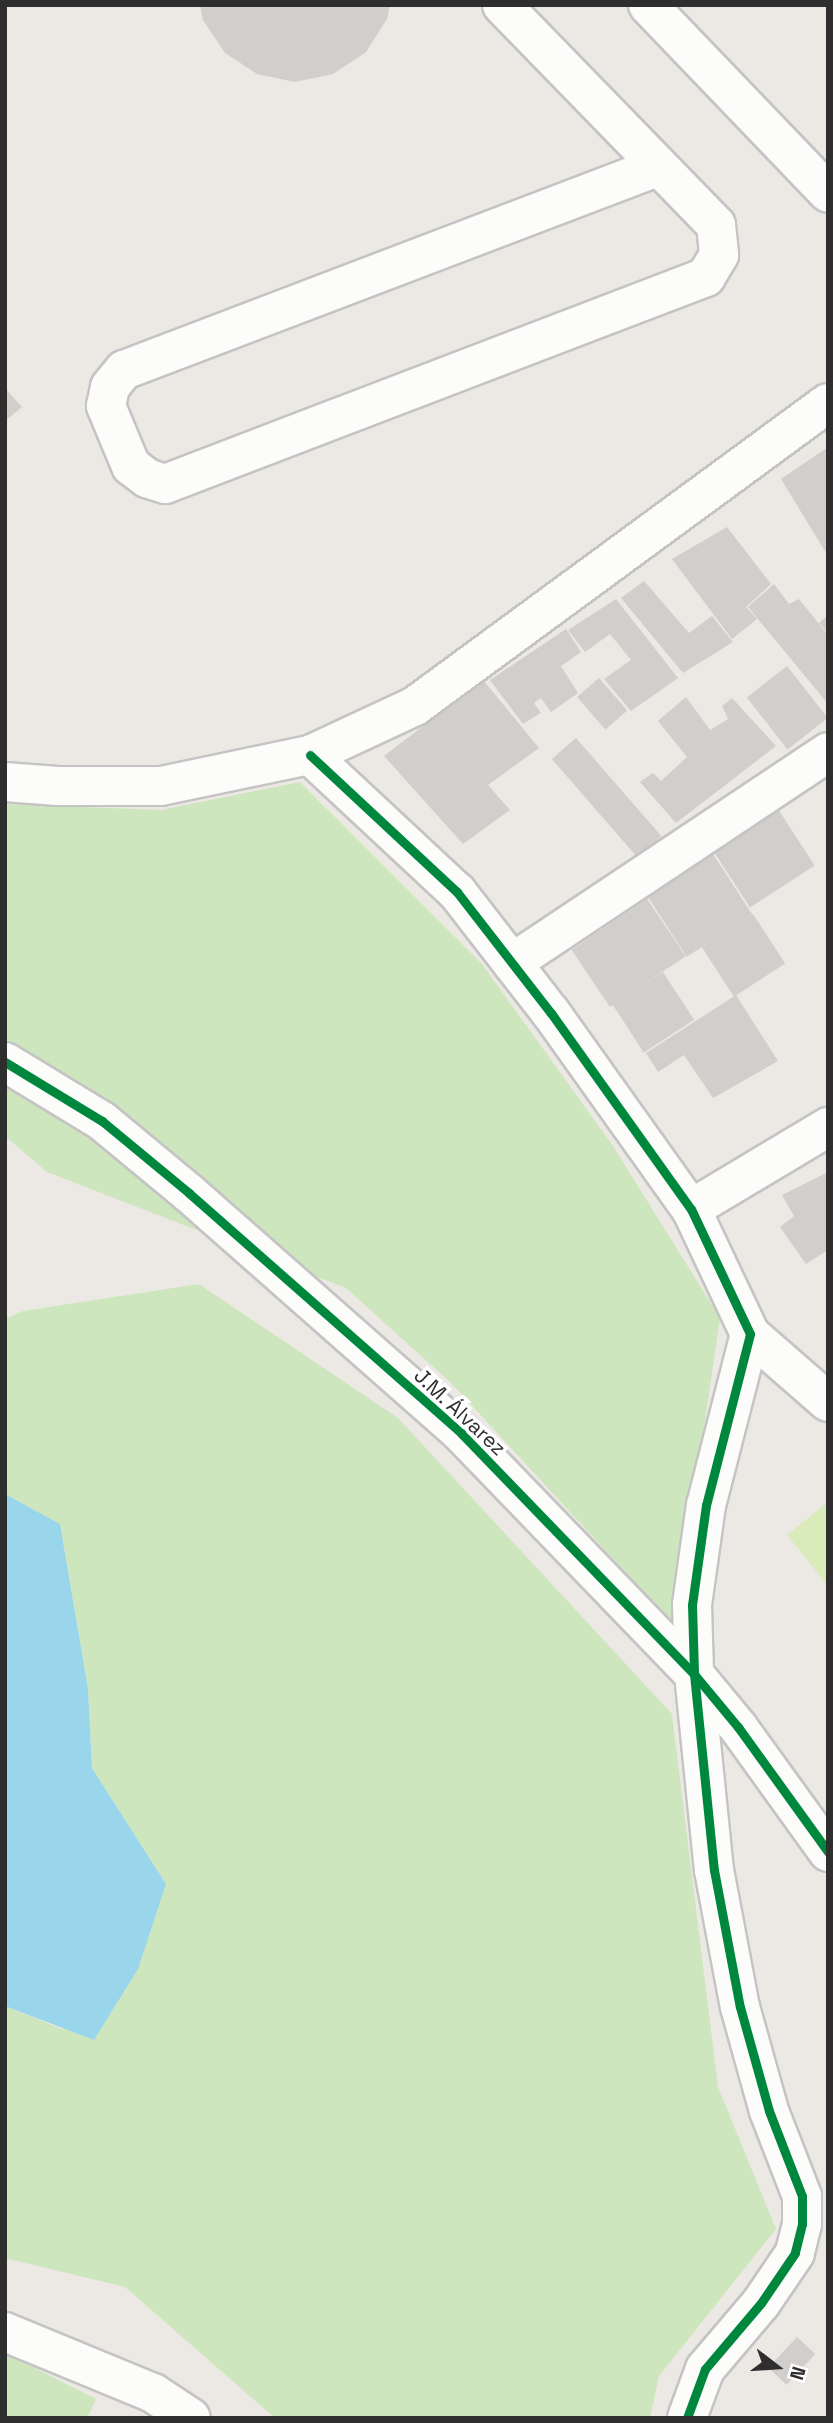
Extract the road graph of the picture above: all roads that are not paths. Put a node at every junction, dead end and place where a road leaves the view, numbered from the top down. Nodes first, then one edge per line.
1 (502, 5) edge
2 (648, 5) edge
3 (657, 167) junction
4 (828, 193) edge
5 (828, 404) edge
6 (828, 752) edge
7 (310, 755) junction
8 (5, 782) edge
9 (512, 963) junction
10 (5, 1062) edge
11 (828, 1127) edge
12 (691, 1209) junction
13 (750, 1334) junction
14 (828, 1402) edge
15 (694, 1674) junction
16 (828, 1852) edge
17 (5, 2332) edge
18 (191, 2418) edge
19 (687, 2418) edge

1 - 3 street
2 - 4 street
3 - 3 street
5 - 7 street
6 - 9 street
7 - 8 street
7 - 9 street
9 - 12 street
10 - 15 street, J.M. Álvarez
11 - 12 street
12 - 13 street
13 - 14 street
13 - 15 street
15 - 16 street, J.M. Álvarez
15 - 19 street
17 - 18 street

